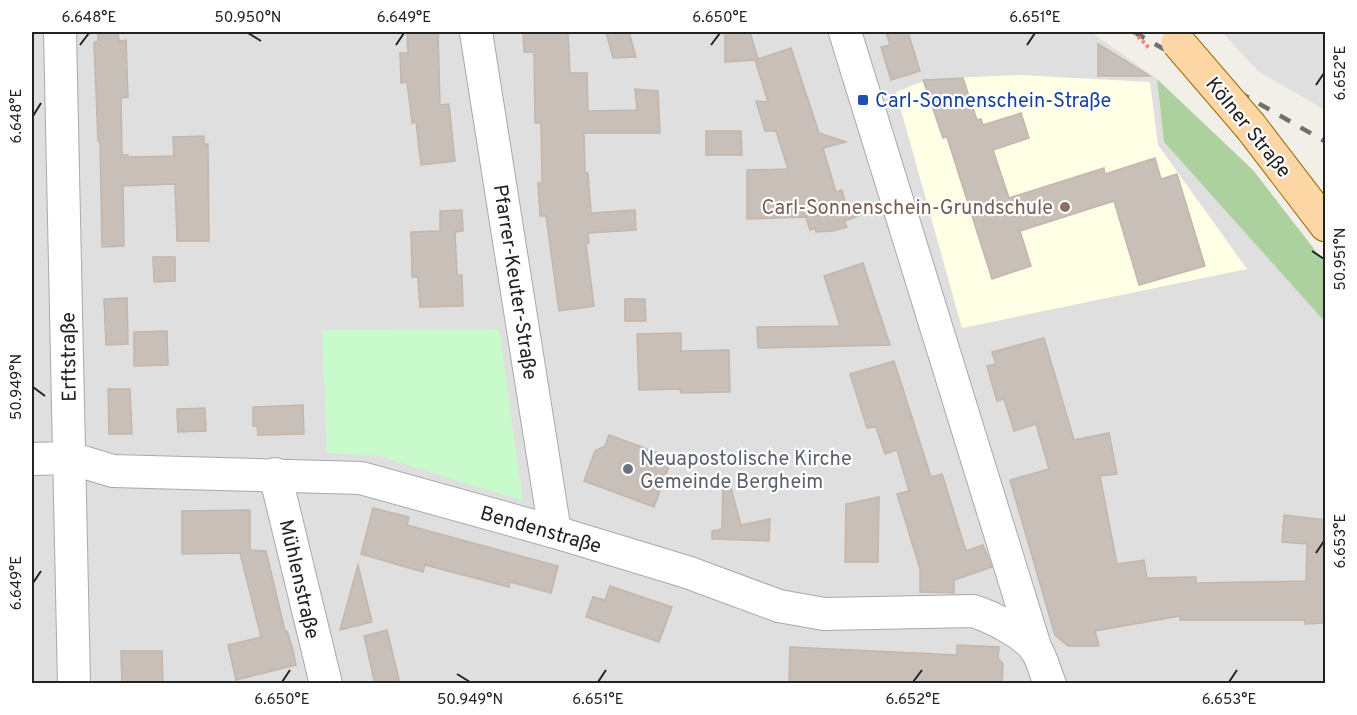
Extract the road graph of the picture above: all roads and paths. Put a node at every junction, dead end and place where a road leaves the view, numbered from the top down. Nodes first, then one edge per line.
1 (60, 32) edge
2 (477, 32) edge
3 (845, 32) edge
4 (1173, 37) edge
5 (1326, 225) edge
6 (70, 458) junction
7 (32, 459) edge
8 (275, 474) junction
9 (555, 532) junction
10 (1035, 648) junction
11 (74, 684) edge
12 (326, 684) edge
13 (1050, 684) edge
14 (1071, 684) edge

1 - 6 street, Erftstraße
2 - 9 street, Pfarrer-Keuter-Straße
3 - 10 street
4 - 5 main road, Kölner Straße, bridge
6 - 7 street, Bendenstraße
6 - 8 street, Bendenstraße
6 - 11 street, Erftstraße
8 - 9 street, Bendenstraße
8 - 12 street, Mühlenstraße
9 - 10 street, Bendenstraße
10 - 13 street
10 - 14 street

